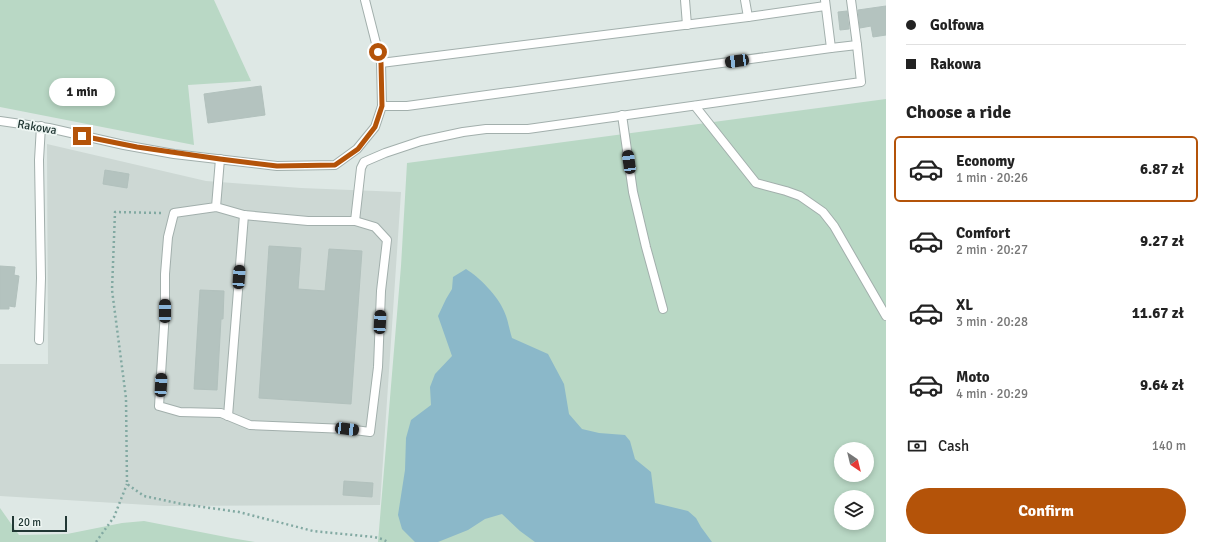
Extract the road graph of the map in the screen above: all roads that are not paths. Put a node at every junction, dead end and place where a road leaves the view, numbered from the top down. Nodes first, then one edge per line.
1 (365, 0) edge
2 (685, 0) edge
3 (745, 0) edge
4 (850, 0) edge
5 (825, 3) edge
6 (748, 17) junction
7 (687, 25) junction
8 (858, 45) junction
9 (831, 48) junction
10 (381, 63) junction
11 (382, 106) junction
12 (695, 106) junction
13 (622, 116) junction
14 (0, 121) edge
15 (41, 126) junction
16 (220, 159) junction
17 (216, 207) junction
18 (244, 215) junction
19 (355, 221) junction
20 (663, 310) dead end
21 (886, 316) edge
22 (39, 340) dead end
23 (228, 416) junction

1 - 10 lane
2 - 7 lane
3 - 6 lane
4 - 8 lane
5 - 6 lane
5 - 9 lane
6 - 7 lane
7 - 10 lane
8 - 9 lane
8 - 12 lane
9 - 11 lane
10 - 11 lane
11 - 16 lane, Rakowa
12 - 13 lane
12 - 21 lane
13 - 19 lane
13 - 20 lane
14 - 15 lane, Rakowa
15 - 16 lane, Rakowa
15 - 22 lane
16 - 17 lane
17 - 18 lane
17 - 23 lane
18 - 19 lane
18 - 23 lane
19 - 23 lane

